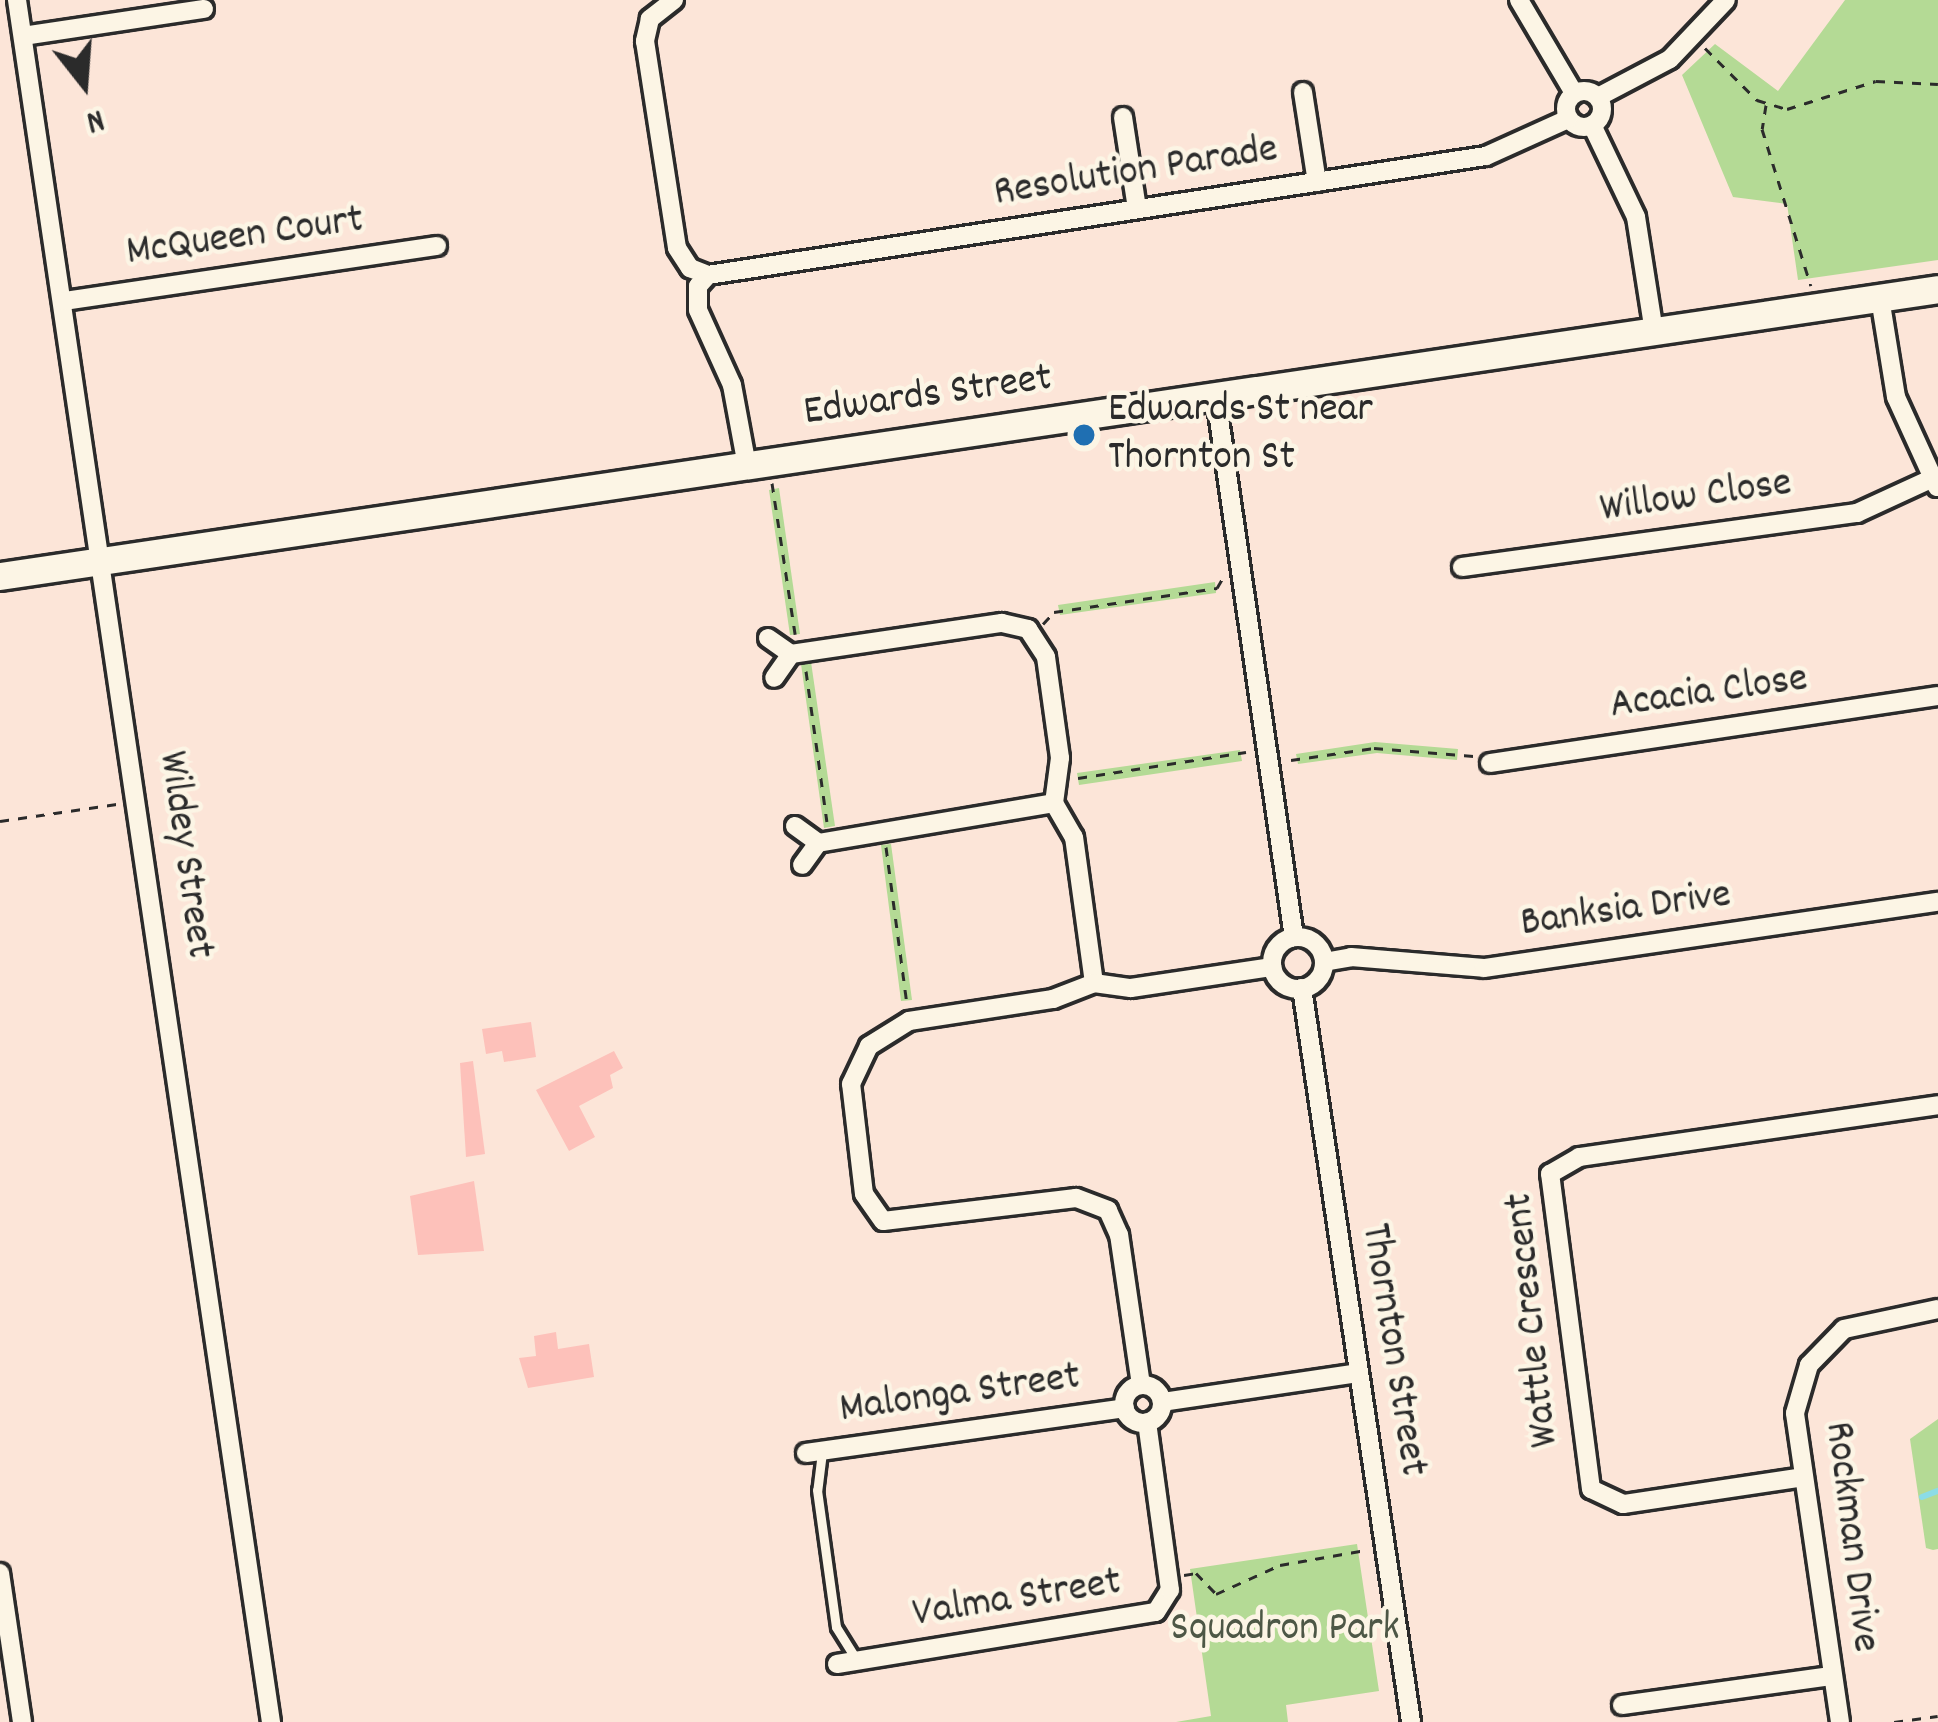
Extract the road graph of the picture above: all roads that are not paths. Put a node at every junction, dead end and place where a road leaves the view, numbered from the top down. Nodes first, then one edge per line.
1 (17, 0) edge
2 (674, 0) edge
3 (1519, 0) edge
4 (1726, 0) edge
5 (204, 9) dead end
6 (23, 36) junction
7 (1303, 92) dead end
8 (1574, 94) junction
9 (1598, 97) junction
10 (1123, 117) dead end
11 (1568, 119) junction
12 (1592, 125) junction
13 (1317, 182) junction
14 (1137, 209) junction
15 (436, 246) dead end
16 (708, 275) junction
17 (1938, 289) edge
18 (1880, 298) junction
19 (64, 301) junction
20 (1654, 332) junction
21 (1216, 398) junction
22 (746, 466) junction
23 (1935, 483) edge
24 (104, 561) junction
25 (1462, 568) dead end
26 (0, 576) edge
27 (768, 638) dead end
28 (791, 654) junction
29 (774, 678) dead end
30 (1938, 696) edge
31 (1490, 763) road end
32 (1054, 803) junction
33 (795, 826) dead end
34 (818, 843) junction
35 (802, 865) dead end
36 (1938, 902) edge
37 (1294, 937) junction
38 (1324, 962) junction
39 (1272, 967) junction
40 (1094, 982) junction
41 (1302, 988) junction
42 (1938, 1105) edge
43 (1938, 1309) edge
44 (1359, 1373) junction
45 (1141, 1385) junction
46 (1162, 1402) junction
47 (1125, 1408) junction
48 (1147, 1423) junction
49 (814, 1452) joint
50 (1804, 1477) junction
51 (0, 1573) edge
52 (847, 1662) joint
53 (1831, 1676) junction
54 (1622, 1705) dead end
55 (22, 1722) edge
56 (272, 1722) edge
57 (1411, 1722) edge
58 (1840, 1722) edge

1 - 6 street, Wildey Street
2 - 16 street
3 - 8 street
4 - 9 street
5 - 6 street
6 - 19 street, Wildey Street
7 - 13 street
8 - 9 street
8 - 11 street
9 - 12 street
10 - 14 street
11 - 12 street
11 - 13 street, Resolution Parade
12 - 20 street
13 - 14 street, Resolution Parade
14 - 16 street, Resolution Parade
15 - 19 street, McQueen Court
16 - 22 street
17 - 18 main road, Edwards Street
18 - 20 main road, Edwards Street
18 - 23 street
19 - 24 street, Wildey Street
20 - 21 main road, Edwards Street
21 - 22 main road, Edwards Street
21 - 37 street
22 - 24 main road, Edwards Street
23 - 25 street, Willow Close
24 - 26 main road, Edwards Street
24 - 56 street, Wildey Street
27 - 28 street
28 - 29 street
28 - 32 street
30 - 31 street, Acacia Close
32 - 34 street
32 - 40 street
33 - 34 street
34 - 35 street
36 - 38 street, Banksia Drive
37 - 38 street
37 - 39 street
38 - 41 street
39 - 40 street
39 - 41 street
40 - 45 street
41 - 44 street, Thornton Street
42 - 50 street, Wattle Crescent
43 - 50 street, Rockman Drive
44 - 46 street
44 - 57 street, Thornton Street
45 - 46 street
45 - 47 street
46 - 48 street
47 - 48 street
47 - 49 street, Malonga Street
48 - 52 street, Valma Street
49 - 52 lane
50 - 53 street, Rockman Drive
51 - 55 street
53 - 54 street
53 - 58 street, Rockman Drive

